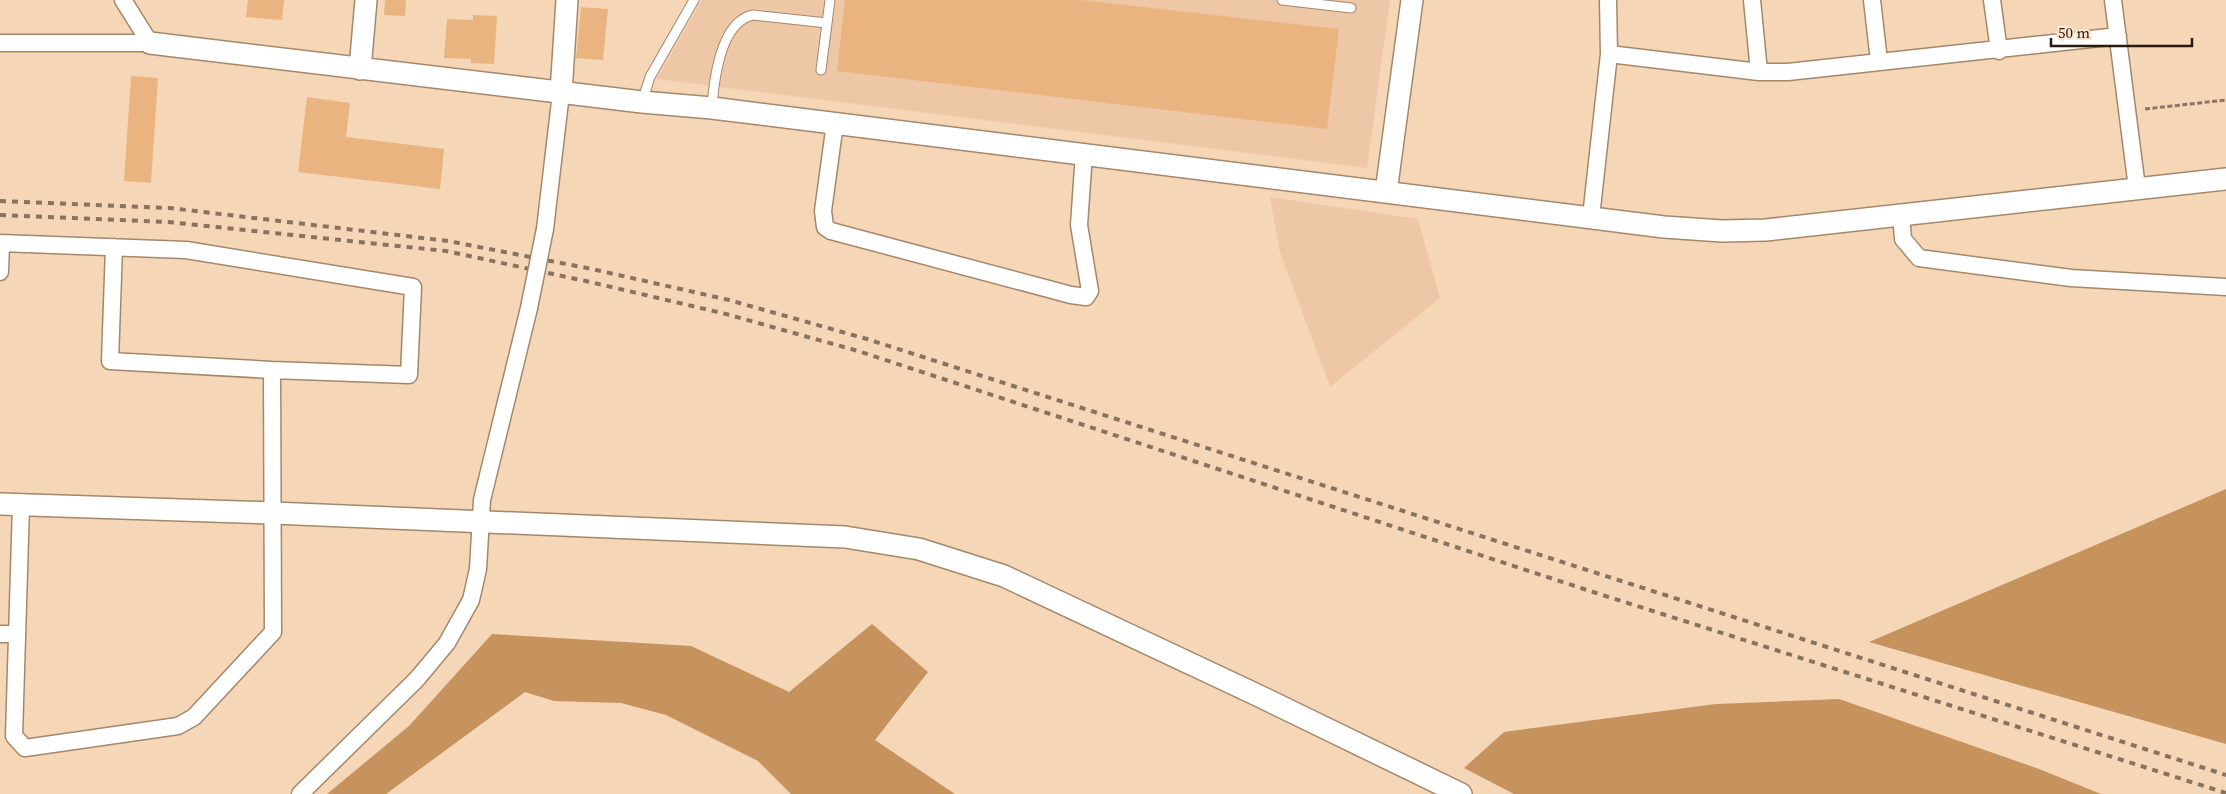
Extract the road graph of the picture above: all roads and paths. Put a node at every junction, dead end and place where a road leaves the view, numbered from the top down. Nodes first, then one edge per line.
1 (123, 0) edge
2 (366, 0) edge
3 (567, 0) edge
4 (694, 0) edge
5 (830, 0) edge
6 (1282, 0) edge
7 (1412, 0) edge
8 (1608, 0) edge
9 (1752, 0) edge
10 (1872, 0) edge
11 (1992, 0) edge
12 (2112, 0) edge
13 (1351, 8) dead end
14 (827, 23) junction
15 (2118, 36) junction
16 (0, 43) edge
17 (150, 43) junction
18 (1999, 50) junction
19 (1609, 54) junction
20 (1879, 61) junction
21 (360, 68) junction
22 (821, 70) dead end
23 (1759, 72) junction
24 (561, 92) junction
25 (2226, 100) edge
26 (642, 102) junction
27 (712, 108) junction
28 (2128, 110) junction
29 (835, 123) junction
30 (1084, 153) junction
31 (2226, 179) edge
32 (2138, 188) junction
33 (1386, 192) junction
34 (1901, 214) junction
35 (1591, 217) junction
36 (1, 243) edge
37 (114, 248) junction
38 (0, 272) edge
39 (2226, 287) edge
40 (272, 370) junction
41 (10, 504) edge
42 (273, 513) junction
43 (480, 523) junction
44 (0, 634) edge
45 (17, 634) junction
46 (300, 794) edge
47 (1461, 794) edge

1 - 17 street
2 - 21 street
3 - 24 street
4 - 26 lane
5 - 14 lane
6 - 13 lane
7 - 33 street
8 - 19 street
9 - 23 street
10 - 20 street
11 - 18 street
12 - 15 street
14 - 22 lane
14 - 27 lane
15 - 18 street
15 - 28 street
16 - 17 street
17 - 21 street
18 - 20 street
19 - 23 street
19 - 35 street
20 - 23 street
21 - 24 street
24 - 26 street
24 - 43 street, bridge
25 - 28 path
26 - 27 street
27 - 29 street
28 - 32 street
29 - 30 street
29 - 30 street
30 - 33 street
31 - 32 street
32 - 34 street
33 - 35 street
34 - 35 street
34 - 39 street
36 - 37 street
36 - 38 street
37 - 40 street
37 - 40 street
40 - 42 street
41 - 42 street
41 - 45 street
42 - 43 street
42 - 45 street
43 - 46 street
43 - 47 street
44 - 45 street

